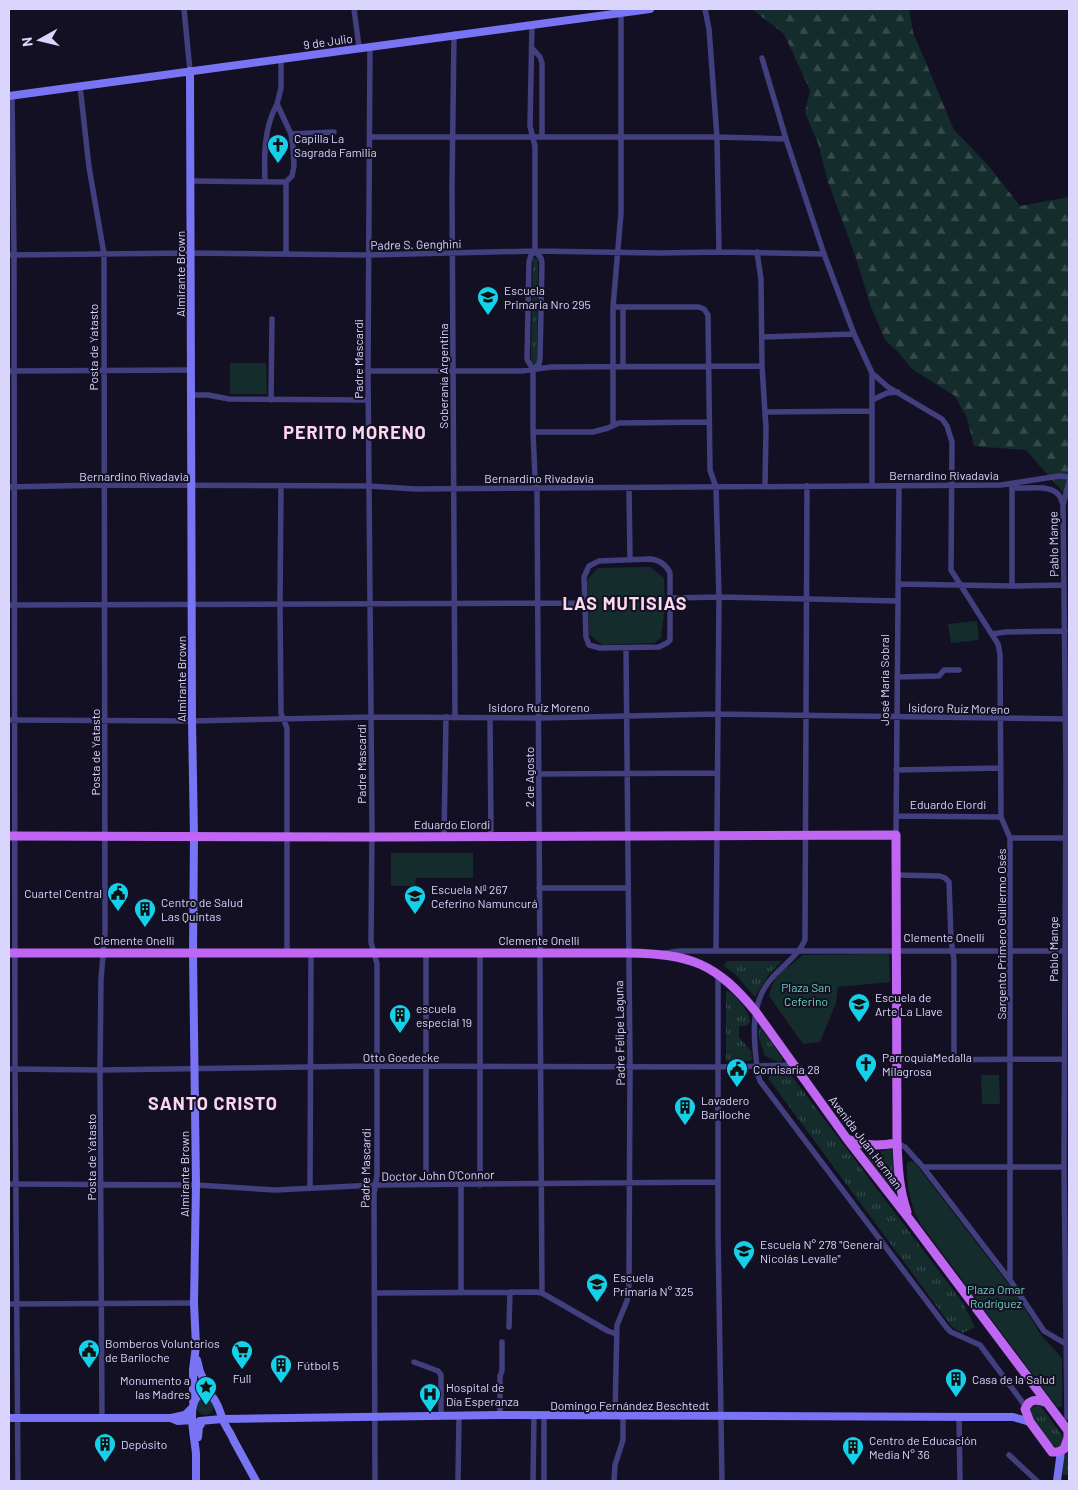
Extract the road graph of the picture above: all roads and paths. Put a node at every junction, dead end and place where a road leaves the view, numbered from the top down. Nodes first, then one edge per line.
1 (184, 9) edge
2 (354, 9) edge
3 (645, 9) edge
4 (705, 9) edge
5 (594, 12) edge
6 (621, 13) junction
7 (532, 25) junction
8 (454, 34) junction
9 (370, 46) junction
10 (359, 47) junction
11 (532, 48) junction
12 (281, 58) junction
13 (762, 58) dead end
14 (190, 71) junction
15 (80, 86) junction
16 (10, 96) edge
17 (277, 104) junction
18 (334, 132) dead end
19 (291, 134) junction
20 (533, 136) junction
21 (542, 136) junction
22 (370, 137) junction
23 (452, 137) junction
24 (717, 137) junction
25 (622, 138) junction
26 (786, 139) junction
27 (192, 181) junction
28 (265, 181) junction
29 (286, 182) junction
30 (535, 251) junction
31 (619, 251) junction
32 (719, 252) junction
33 (757, 252) junction
34 (191, 253) junction
35 (104, 254) junction
36 (286, 254) junction
37 (453, 254) junction
38 (824, 254) junction
39 (12, 255) edge
40 (368, 255) junction
41 (613, 307) junction
42 (623, 307) junction
43 (272, 319) dead end
44 (854, 334) junction
45 (762, 337) junction
46 (623, 366) junction
47 (709, 366) junction
48 (762, 366) junction
49 (612, 367) junction
50 (192, 370) junction
51 (533, 370) junction
52 (11, 371) edge
53 (103, 371) junction
54 (368, 372) junction
55 (453, 372) junction
56 (872, 373) junction
57 (898, 392) junction
58 (192, 395) junction
59 (271, 400) junction
60 (368, 400) junction
61 (872, 400) junction
62 (872, 411) junction
63 (765, 412) junction
64 (709, 422) junction
65 (613, 426) junction
66 (533, 432) junction
67 (1069, 476) edge
68 (1069, 482) edge
69 (952, 485) junction
70 (104, 486) junction
71 (192, 486) junction
72 (281, 486) junction
73 (368, 486) junction
74 (765, 486) junction
75 (807, 486) junction
76 (872, 486) junction
77 (899, 486) junction
78 (1012, 486) junction
79 (12, 487) edge
80 (454, 488) junction
81 (537, 488) junction
82 (629, 488) junction
83 (716, 488) junction
84 (1063, 505) junction
85 (630, 559) junction
86 (898, 584) junction
87 (960, 585) junction
88 (1064, 585) junction
89 (1012, 586) junction
90 (719, 597) junction
91 (671, 598) junction
92 (807, 598) junction
93 (898, 601) junction
94 (538, 603) junction
95 (585, 603) junction
96 (192, 604) junction
97 (280, 604) junction
98 (369, 604) junction
99 (454, 604) junction
100 (11, 605) edge
101 (104, 605) junction
102 (1067, 615) edge
103 (1065, 631) junction
104 (992, 634) junction
105 (626, 648) junction
106 (1067, 667) edge
107 (959, 670) dead end
108 (897, 677) junction
109 (717, 714) junction
110 (806, 715) junction
111 (628, 716) junction
112 (371, 717) junction
113 (446, 717) junction
114 (897, 717) junction
115 (455, 718) junction
116 (490, 718) junction
117 (539, 718) junction
118 (1001, 718) junction
119 (284, 719) junction
120 (1067, 719) edge
121 (11, 720) edge
122 (105, 721) junction
123 (192, 721) junction
124 (1001, 768) junction
125 (896, 770) junction
126 (1068, 772) edge
127 (717, 773) junction
128 (538, 774) junction
129 (627, 774) junction
130 (896, 816) junction
131 (1001, 817) junction
132 (896, 835) junction
133 (11, 836) edge
134 (105, 836) junction
135 (194, 836) junction
136 (627, 836) junction
137 (717, 836) junction
138 (806, 836) junction
139 (287, 837) junction
140 (444, 837) junction
141 (491, 837) junction
142 (539, 837) junction
143 (372, 838) junction
144 (1010, 838) junction
145 (1065, 838) junction
146 (896, 875) junction
147 (539, 888) junction
148 (628, 888) junction
149 (801, 950) junction
150 (896, 950) junction
151 (953, 950) junction
152 (1012, 950) junction
153 (716, 951) junction
154 (1067, 951) edge
155 (287, 952) junction
156 (311, 952) junction
157 (374, 952) junction
158 (426, 952) junction
159 (540, 952) junction
160 (628, 952) junction
161 (12, 953) edge
162 (104, 953) junction
163 (193, 953) junction
164 (480, 953) junction
165 (660, 953) junction
166 (718, 975) junction
167 (756, 1012) junction
168 (1064, 1059) junction
169 (896, 1060) junction
170 (954, 1060) junction
171 (1011, 1060) junction
172 (793, 1065) junction
173 (376, 1066) junction
174 (757, 1066) junction
175 (311, 1067) junction
176 (426, 1067) junction
177 (480, 1067) junction
178 (541, 1067) junction
179 (630, 1067) junction
180 (718, 1067) junction
181 (12, 1069) edge
182 (195, 1069) junction
183 (100, 1070) junction
184 (846, 1139) junction
185 (897, 1143) junction
186 (923, 1167) junction
187 (1011, 1167) junction
188 (1064, 1167) junction
189 (629, 1182) junction
190 (718, 1182) junction
191 (542, 1183) junction
192 (12, 1184) edge
193 (101, 1185) junction
194 (196, 1185) junction
195 (376, 1185) junction
196 (426, 1185) junction
197 (461, 1185) junction
198 (480, 1185) junction
199 (310, 1188) junction
200 (910, 1220) junction
201 (1010, 1280) junction
202 (510, 1292) junction
203 (374, 1293) junction
204 (461, 1293) junction
205 (542, 1293) junction
206 (1067, 1300) edge
207 (194, 1303) junction
208 (9, 1304) edge
209 (16, 1304) junction
210 (100, 1304) junction
211 (509, 1327) dead end
212 (616, 1334) junction
213 (502, 1342) dead end
214 (1066, 1344) junction
215 (196, 1350) junction
216 (414, 1362) dead end
217 (1029, 1378) junction
218 (211, 1396) junction
219 (193, 1405) junction
220 (1027, 1406) junction
221 (218, 1407) junction
222 (1051, 1407) junction
223 (534, 1415) junction
224 (544, 1415) junction
225 (442, 1416) junction
226 (459, 1416) junction
227 (500, 1416) junction
228 (619, 1416) junction
229 (721, 1416) junction
230 (374, 1417) junction
231 (959, 1417) junction
232 (1013, 1417) junction
233 (9, 1418) edge
234 (18, 1418) junction
235 (171, 1418) junction
236 (246, 1418) junction
237 (102, 1419) junction
238 (221, 1419) junction
239 (193, 1421) junction
240 (203, 1421) junction
241 (1067, 1421) edge
242 (1030, 1422) junction
243 (1062, 1450) edge
244 (196, 1451) junction
245 (1009, 1455) dead end
246 (18, 1481) edge
247 (196, 1481) edge
248 (256, 1481) edge
249 (375, 1481) edge
250 (458, 1481) edge
251 (533, 1481) edge
252 (544, 1481) edge
253 (614, 1481) edge
254 (722, 1481) edge
255 (960, 1481) edge
256 (1037, 1481) edge
257 (1057, 1481) edge

1 - 14 street, Almirante Brown
2 - 10 street
3 - 6 street, 9 de Julio
4 - 24 street
5 - 6 street, 9 de Julio
5 - 7 street, 9 de Julio
6 - 25 street
7 - 8 street, 9 de Julio
7 - 11 street, 2 de Agosto
8 - 9 street, 9 de Julio
8 - 23 street, Soberanía Argentina
9 - 10 street, 9 de Julio
9 - 22 street, Padre Mascardi
10 - 12 street, 9 de Julio
11 - 20 street, 2 de Agosto
11 - 21 street, 2 de Agosto
12 - 14 street, 9 de Julio
12 - 17 street
13 - 26 street
14 - 15 street, 9 de Julio
14 - 27 street, Almirante Brown
15 - 16 street, 9 de Julio
15 - 35 street, Posta de Yatasto
16 - 39 street
17 - 19 street
17 - 28 street
18 - 19 street
19 - 29 street
20 - 21 street
20 - 23 street
20 - 30 street, 2 de Agosto
21 - 25 street
22 - 23 street
22 - 40 street, Padre Mascardi
23 - 37 street, Soberanía Argentina
24 - 25 street
24 - 26 street
24 - 32 street
25 - 31 street
26 - 38 street
27 - 28 street
27 - 34 street, Almirante Brown
28 - 29 street
29 - 36 street
30 - 31 street, Padre S. Genghini
30 - 37 street, Padre S. Genghini
30 - 51 street, 2 de Agosto
30 - 51 street, 2 de Agosto
31 - 32 street, Padre S. Genghini
31 - 41 street
32 - 33 street, Padre S. Genghini
33 - 38 street, Padre S. Genghini
33 - 45 street
34 - 35 street, Padre S. Genghini
34 - 36 street, Padre S. Genghini
34 - 50 street, Almirante Brown
35 - 39 street, Padre S. Genghini
35 - 53 street, Posta de Yatasto
36 - 40 street, Padre S. Genghini
37 - 40 street, Padre S. Genghini
37 - 55 street, Soberanía Argentina
38 - 44 street
39 - 52 street
40 - 54 street, Padre Mascardi
41 - 42 street
41 - 49 street
42 - 46 street
42 - 47 street
43 - 59 street
44 - 45 street
44 - 56 street
45 - 48 street
46 - 47 street
46 - 49 street
47 - 48 street
47 - 64 street
48 - 63 street
49 - 51 street
49 - 65 street
50 - 53 street
50 - 58 street, Almirante Brown
51 - 55 street
51 - 66 street, 2 de Agosto
52 - 53 street
52 - 79 street
53 - 70 street, Posta de Yatasto
54 - 55 street
54 - 60 street, Padre Mascardi
55 - 80 street, Soberanía Argentina
56 - 57 street
56 - 61 street
57 - 61 street
57 - 69 street, Sargento Primero Guillermo Osés
58 - 59 street
58 - 71 street, Almirante Brown
59 - 60 street
60 - 73 street, Padre Mascardi
61 - 62 street
62 - 63 street
62 - 76 street
63 - 74 street
64 - 65 street
64 - 83 street
65 - 66 street
66 - 81 street, 2 de Agosto
67 - 78 street, Bernardino Rivadavia
68 - 84 street, Pablo Mange
69 - 77 street, Bernardino Rivadavia
69 - 78 street, Bernardino Rivadavia
69 - 87 street, Sargento Primero Guillermo Osés
70 - 71 street, Bernardino Rivadavia
70 - 79 street, Bernardino Rivadavia
70 - 101 street, Posta de Yatasto
71 - 72 street, Bernardino Rivadavia
71 - 96 street, Almirante Brown
72 - 73 street, Bernardino Rivadavia
72 - 97 street
73 - 80 street, Bernardino Rivadavia
73 - 98 street, Padre Mascardi
74 - 75 street, Bernardino Rivadavia
74 - 83 street, Bernardino Rivadavia
75 - 76 street, Bernardino Rivadavia
75 - 92 street
76 - 77 street, Bernardino Rivadavia
77 - 86 street, José María Sobral
78 - 84 street, Bernardino Rivadavia
78 - 89 street
79 - 100 street
80 - 81 street, Bernardino Rivadavia
80 - 99 street, Soberanía Argentina
81 - 82 street, Bernardino Rivadavia
81 - 94 street, 2 de Agosto
82 - 83 street, Bernardino Rivadavia
82 - 85 street
83 - 90 street
84 - 88 street, Pablo Mange
85 - 91 street
85 - 95 street
86 - 87 street
86 - 93 street, José María Sobral
87 - 89 street
87 - 104 street, Sargento Primero Guillermo Osés
88 - 89 street
88 - 102 street, Pablo Mange
90 - 91 street
90 - 92 street
90 - 109 street
91 - 105 street
92 - 93 street
92 - 110 street
93 - 108 street, José María Sobral
94 - 95 street
94 - 99 street
94 - 117 street, 2 de Agosto
95 - 105 street
96 - 97 street
96 - 101 street
96 - 123 street, Almirante Brown
97 - 98 street
97 - 119 street
98 - 99 street
98 - 112 street, Padre Mascardi
99 - 115 street, Soberanía Argentina
100 - 101 street
100 - 121 street
101 - 122 street, Posta de Yatasto
102 - 103 street, Pablo Mange
103 - 104 street
103 - 106 street, Pablo Mange
104 - 118 street, Sargento Primero Guillermo Osés
105 - 111 street, Padre Felipe Laguna
106 - 120 street, Pablo Mange
107 - 108 street
108 - 114 street, José María Sobral
109 - 110 street, Isidoro Ruiz Moreno
109 - 111 street, Isidoro Ruiz Moreno
109 - 127 street
110 - 114 street, Isidoro Ruiz Moreno
110 - 138 street
111 - 117 street, Isidoro Ruiz Moreno
111 - 129 street, Padre Felipe Laguna
112 - 113 street, Isidoro Ruiz Moreno
112 - 119 street, Isidoro Ruiz Moreno
112 - 143 street, Padre Mascardi
113 - 115 street, Isidoro Ruiz Moreno
113 - 140 street
114 - 118 street, Isidoro Ruiz Moreno
114 - 125 street, José María Sobral
115 - 116 street, Isidoro Ruiz Moreno
116 - 117 street, Isidoro Ruiz Moreno
116 - 141 street
117 - 128 street, 2 de Agosto
118 - 120 street, Isidoro Ruiz Moreno
118 - 124 street, Sargento Primero Guillermo Osés
119 - 123 street, Isidoro Ruiz Moreno
119 - 139 street
120 - 126 street, Pablo Mange
121 - 122 street, Isidoro Ruiz Moreno
121 - 133 street
122 - 123 street, Isidoro Ruiz Moreno
122 - 134 street, Posta de Yatasto
123 - 135 street, Almirante Brown
124 - 125 street
124 - 131 street, Sargento Primero Guillermo Osés
125 - 130 street, José María Sobral
126 - 145 street, Pablo Mange
127 - 129 street
127 - 137 street
128 - 129 street
128 - 142 street, 2 de Agosto
129 - 136 street, Padre Felipe Laguna
130 - 131 street, Eduardo Elordi
130 - 132 street, José María Sobral
131 - 144 street, Sargento Primero Guillermo Osés
132 - 138 main road, Eduardo Elordi
132 - 146 main road, José María Sobral
133 - 134 main road, Eduardo Elordi
133 - 161 street
134 - 135 main road, Eduardo Elordi
134 - 162 street, Posta de Yatasto
135 - 139 main road, Eduardo Elordi
135 - 163 street, Almirante Brown
136 - 137 main road, Eduardo Elordi
136 - 142 main road, Eduardo Elordi
136 - 148 street, Padre Felipe Laguna
137 - 138 main road, Eduardo Elordi
137 - 153 street
138 - 149 street
139 - 143 main road, Eduardo Elordi
139 - 155 street
140 - 141 main road, Eduardo Elordi
140 - 143 main road, Eduardo Elordi
141 - 142 main road, Eduardo Elordi
142 - 147 street, 2 de Agosto
143 - 157 street, Padre Mascardi
144 - 145 street
144 - 152 street, Sargento Primero Guillermo Osés
145 - 154 street, Pablo Mange
146 - 150 main road, José María Sobral
146 - 151 street
147 - 148 street
147 - 159 street, 2 de Agosto
148 - 160 street, Padre Felipe Laguna
149 - 150 street, Clemente Onelli
149 - 153 street, Clemente Onelli
149 - 167 street
150 - 151 street, Clemente Onelli
150 - 169 main road, José María Sobral
151 - 152 street, Clemente Onelli
151 - 170 street
152 - 154 street, Clemente Onelli
152 - 171 street, Sargento Primero Guillermo Osés
153 - 165 street, Clemente Onelli
154 - 168 street, Pablo Mange
155 - 156 main road, Clemente Onelli
155 - 163 main road, Clemente Onelli
156 - 157 main road, Clemente Onelli
156 - 175 street
157 - 158 main road, Clemente Onelli
157 - 173 street, Padre Mascardi
158 - 164 main road, Clemente Onelli
158 - 176 street
159 - 160 main road, Clemente Onelli
159 - 164 main road, Clemente Onelli
159 - 178 street, 2 de Agosto
160 - 165 main road, Clemente Onelli
160 - 179 street, Padre Felipe Laguna
161 - 162 main road, Clemente Onelli
161 - 181 street
162 - 163 main road, Clemente Onelli
162 - 183 street, Posta de Yatasto
163 - 182 street, Almirante Brown
164 - 177 street
165 - 166 main road, Avenida Juan Herman
166 - 167 main road, Avenida Juan Herman
166 - 180 street
167 - 172 main road, Avenida Juan Herman
167 - 174 street
168 - 171 street
168 - 188 street, Pablo Mange
169 - 170 street
169 - 185 main road, José María Sobral
170 - 171 street
171 - 187 street, Sargento Primero Guillermo Osés
172 - 174 street, Otto Goedecke
172 - 184 main road, Avenida Juan Herman
173 - 175 street, Otto Goedecke
173 - 176 street, Otto Goedecke
173 - 195 street, Padre Mascardi
174 - 180 street, Otto Goedecke
174 - 220 street
175 - 182 street, Otto Goedecke
175 - 199 street
176 - 177 street, Otto Goedecke
176 - 196 street
177 - 178 street, Otto Goedecke
177 - 198 street
178 - 179 street, Otto Goedecke
178 - 191 street, 2 de Agosto
179 - 180 street, Otto Goedecke
179 - 189 street, Padre Felipe Laguna
180 - 190 street
181 - 183 street, Otto Goedecke
181 - 192 street
182 - 183 street, Otto Goedecke
182 - 194 street, Almirante Brown
183 - 193 street, Posta de Yatasto
184 - 185 main road
184 - 200 main road, Avenida Juan Herman
185 - 186 street
185 - 200 main road, José María Sobral
186 - 187 street
186 - 201 street
187 - 188 street
187 - 201 street, Sargento Primero Guillermo Osés
188 - 206 street, Pablo Mange
189 - 190 street, Doctor John O'Connor
189 - 191 street, Doctor John O'Connor
189 - 212 street, Padre Felipe Laguna
190 - 229 street
191 - 198 street, Doctor John O'Connor
191 - 205 street, 2 de Agosto
192 - 193 street, Doctor John O'Connor
192 - 209 street
193 - 194 street, Doctor John O'Connor
193 - 210 street, Posta de Yatasto
194 - 199 street, Doctor John O'Connor
194 - 207 street, Almirante Brown
195 - 196 street, Doctor John O'Connor
195 - 199 street, Doctor John O'Connor
195 - 203 street, Padre Mascardi
196 - 197 street, Doctor John O'Connor
197 - 198 street, Doctor John O'Connor
197 - 204 street
200 - 217 main road, Avenida Juan Herman
201 - 214 street
202 - 204 street
202 - 205 street
202 - 211 street
203 - 204 street
203 - 230 street, Padre Mascardi
205 - 212 street
206 - 214 street, Pablo Mange
207 - 210 street
207 - 215 street, Almirante Brown
208 - 209 street
209 - 210 street
209 - 234 street
210 - 237 street, Posta de Yatasto
212 - 228 street, Padre Felipe Laguna
213 - 227 street
214 - 241 street, Pablo Mange
215 - 218 street, Almirante Brown
215 - 219 street, Almirante Brown
216 - 225 street
217 - 220 main road
217 - 222 main road, Avenida Juan Herman
218 - 219 street
218 - 221 street, Almirante Brown
219 - 235 street
219 - 239 street, Almirante Brown
220 - 222 main road
220 - 232 street
220 - 242 main road
221 - 236 street, Domingo Fernández Beschtedt
221 - 238 street, Almirante Brown
222 - 241 main road, Avenida Juan Herman
223 - 224 street, Domingo Fernández Beschtedt
223 - 227 street, Domingo Fernández Beschtedt
223 - 251 street
224 - 228 street, Domingo Fernández Beschtedt
224 - 252 street
225 - 226 street, Domingo Fernández Beschtedt
225 - 230 street, Domingo Fernández Beschtedt
226 - 227 street, Domingo Fernández Beschtedt
226 - 250 street
228 - 229 street, Domingo Fernández Beschtedt
228 - 253 street, Padre Felipe Laguna
229 - 231 street, Domingo Fernández Beschtedt
229 - 254 street
230 - 236 street, Domingo Fernández Beschtedt
230 - 249 street, Padre Mascardi
231 - 232 street, Domingo Fernández Beschtedt
231 - 255 street
232 - 242 street, Domingo Fernández Beschtedt
233 - 234 street
234 - 237 street
234 - 246 street
235 - 237 street
235 - 239 street
236 - 238 street, Domingo Fernández Beschtedt
238 - 240 street, Domingo Fernández Beschtedt
238 - 248 street, Almirante Brown
239 - 240 street, Domingo Fernández Beschtedt
239 - 244 street
240 - 244 street
241 - 243 main road
242 - 243 main road
243 - 257 street
244 - 247 street
245 - 256 street

